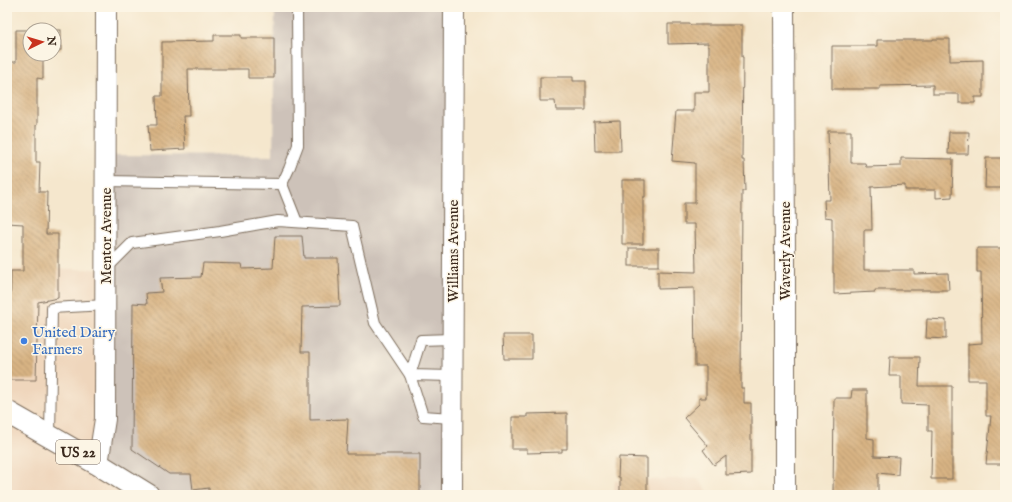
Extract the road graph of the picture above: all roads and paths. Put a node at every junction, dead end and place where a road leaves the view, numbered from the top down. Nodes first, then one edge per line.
1 (106, 7) edge
2 (296, 7) edge
3 (454, 7) edge
4 (784, 7) edge
5 (106, 181) junction
6 (282, 184) junction
7 (297, 222) junction
8 (106, 269) junction
9 (106, 305) junction
10 (452, 339) junction
11 (410, 375) junction
12 (452, 376) junction
13 (7, 412) edge
14 (452, 418) junction
15 (50, 437) junction
16 (98, 464) junction
17 (148, 495) edge
18 (452, 495) edge
19 (785, 495) edge

1 - 5 street, Mentor Avenue
2 - 6 lane
3 - 10 street, Williams Avenue
4 - 19 street, Waverly Avenue
5 - 6 lane
5 - 8 street, Mentor Avenue
6 - 7 lane
7 - 8 lane
7 - 11 lane
8 - 9 street, Mentor Avenue
9 - 15 lane
9 - 16 street, Mentor Avenue
10 - 11 lane
10 - 12 street, Williams Avenue
11 - 12 lane
11 - 14 lane
12 - 14 street, Williams Avenue
13 - 15 main road, US 22
14 - 18 street, Williams Avenue
15 - 16 main road, US 22
16 - 17 main road, US 22

